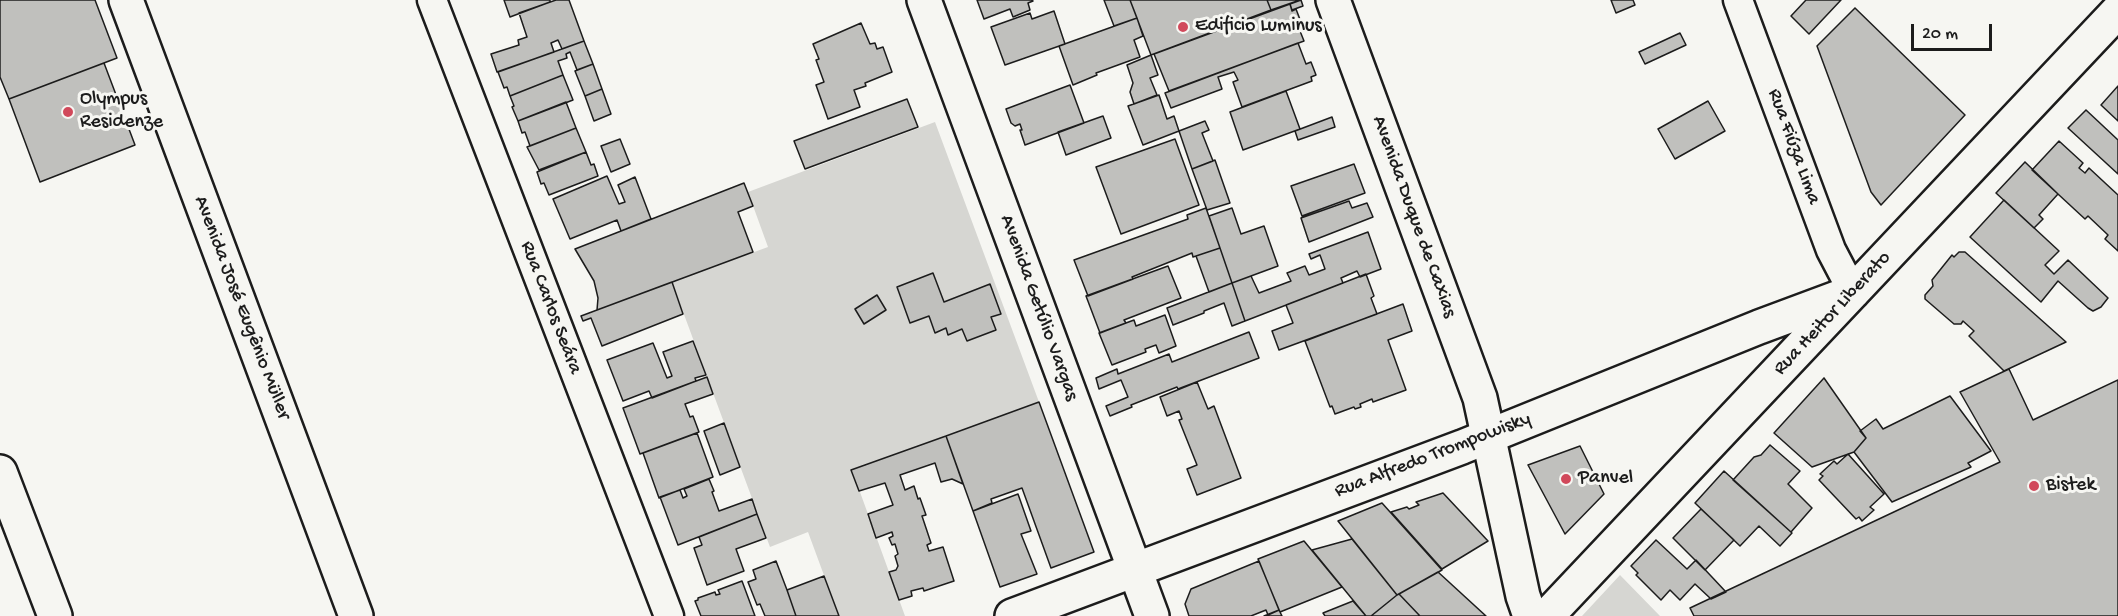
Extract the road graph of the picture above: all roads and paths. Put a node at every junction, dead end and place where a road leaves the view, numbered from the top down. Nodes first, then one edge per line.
1 (126, 0) edge
2 (432, 0) edge
3 (924, 0) edge
4 (1333, 0) edge
5 (1738, 0) edge
6 (2118, 11) edge
7 (1853, 292) junction
8 (1488, 436) junction
9 (0, 472) edge
10 (1134, 569) junction
11 (55, 616) edge
12 (356, 616) edge
13 (669, 616) edge
14 (1012, 616) edge
15 (1152, 616) edge
16 (1530, 616) edge
17 (1547, 616) edge

1 - 12 main road, Avenida José Eugênio Müller
2 - 13 street, Rua Carlos Seára
3 - 10 main road, Avenida Getúlio Vargas
4 - 8 main road, Avenida Duque de Caxias
5 - 7 street, Rua Fiúza Lima
6 - 7 main road, Rua Heitor Liberato
7 - 8 main road, Rua Alfredo Trompowisky
7 - 17 main road, Rua Heitor Liberato
8 - 10 main road, Rua Alfredo Trompowisky
8 - 16 main road, Avenida Duque de Caxias
9 - 11 main road
10 - 14 main road, Rua Alfredo Trompowisky
10 - 15 main road, Avenida Getúlio Vargas

